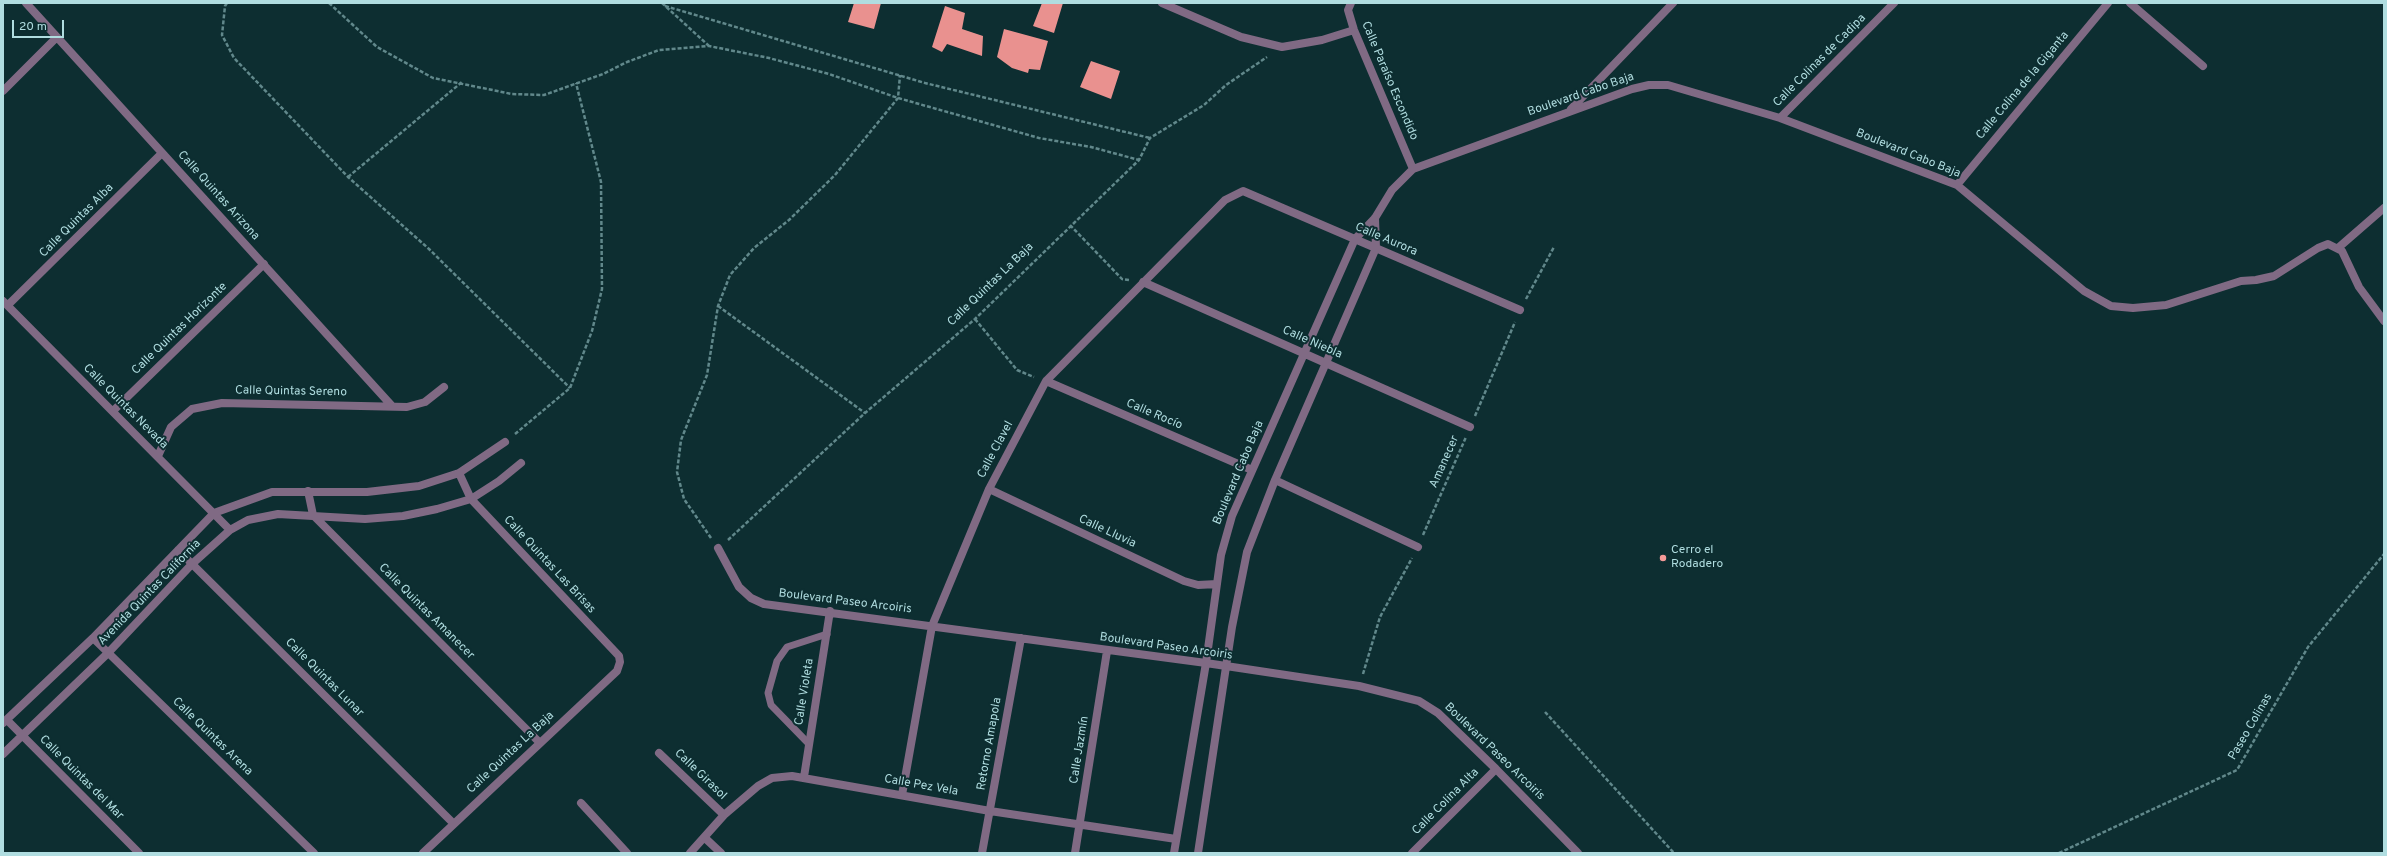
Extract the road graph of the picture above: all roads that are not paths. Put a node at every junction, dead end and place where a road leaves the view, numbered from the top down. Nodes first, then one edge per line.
1 (26, 3) edge
2 (1162, 3) edge
3 (1351, 3) edge
4 (1673, 3) edge
5 (1894, 3) edge
6 (2108, 3) edge
7 (2130, 3) edge
8 (1354, 30) junction
9 (57, 37) junction
10 (2203, 66) dead end
11 (3, 91) edge
12 (1571, 110) junction
13 (1780, 118) junction
14 (162, 153) junction
15 (1413, 169) junction
16 (1957, 185) junction
17 (1243, 191) joint
18 (2384, 208) edge
19 (1375, 218) junction
20 (1355, 239) junction
21 (1376, 248) junction
22 (2338, 248) junction
23 (264, 264) junction
24 (1143, 282) junction
25 (5, 303) edge
26 (1520, 310) road end
27 (2384, 321) edge
28 (1304, 353) junction
29 (1326, 363) junction
30 (1046, 381) junction
31 (444, 387) dead end
32 (392, 406) junction
33 (113, 410) junction
34 (1470, 427) road end
35 (505, 442) road end
36 (158, 456) junction
37 (521, 463) dead end
38 (1252, 470) junction
39 (459, 473) junction
40 (1275, 480) junction
41 (989, 489) junction
42 (308, 491) junction
43 (471, 499) junction
44 (214, 513) junction
45 (313, 515) junction
46 (230, 530) junction
47 (1418, 547) road end
48 (718, 548) road end
49 (178, 550) junction
50 (192, 564) junction
51 (1217, 584) junction
52 (830, 611) junction
53 (932, 626) junction
54 (827, 634) junction
55 (93, 638) junction
56 (1021, 638) junction
57 (1107, 651) junction
58 (108, 653) junction
59 (1206, 664) junction
60 (1227, 668) junction
61 (617, 671) joint
62 (5, 722) edge
63 (21, 734) junction
64 (539, 742) junction
65 (809, 744) junction
66 (659, 753) dead end
67 (3, 754) edge
68 (1496, 768) junction
69 (804, 777) junction
70 (902, 795) junction
71 (581, 804) dead end
72 (990, 811) junction
73 (724, 816) junction
74 (454, 824) junction
75 (1081, 824) junction
76 (704, 838) junction
77 (1176, 839) junction
78 (139, 853) edge
79 (314, 853) edge
80 (423, 853) edge
81 (628, 853) edge
82 (690, 853) edge
83 (721, 853) edge
84 (982, 853) edge
85 (1075, 853) edge
86 (1174, 853) edge
87 (1198, 853) edge
88 (1412, 853) edge
89 (1578, 853) edge

1 - 9 street, Calle Quintas Arizona
2 - 8 street
3 - 8 street, Calle Paraíso Escondido
4 - 12 street
5 - 13 street, Calle Colinas de Cadipa
6 - 16 street, Calle Colina de la Giganta
7 - 10 street
8 - 15 street, Calle Paraíso Escondido
9 - 11 street
9 - 14 street, Calle Quintas Arizona
12 - 13 street, Boulevard Cabo Baja
12 - 15 street, Boulevard Cabo Baja
13 - 16 street, Boulevard Cabo Baja
14 - 23 street, Calle Quintas Arizona
14 - 25 street, Calle Quintas Alba
15 - 19 street, Boulevard Cabo Baja
16 - 22 street, Boulevard Cabo Baja
17 - 20 street, Calle Aurora
17 - 24 street, Calle Clavel
18 - 22 street
19 - 20 street, Boulevard Cabo Baja
19 - 21 street
20 - 21 street, Calle Aurora
20 - 28 street, Boulevard Cabo Baja
21 - 26 street, Calle Aurora
21 - 29 street
22 - 27 street
23 - 32 street, Calle Quintas Arizona
23 - 33 street, Calle Quintas Horizonte
24 - 28 street, Calle Niebla
24 - 30 street, Calle Clavel
25 - 33 street, Calle Quintas Nevada
28 - 29 street, Calle Niebla
28 - 38 street, Boulevard Cabo Baja
29 - 34 street, Calle Niebla
29 - 40 street
30 - 38 street, Calle Rocío
30 - 41 street, Calle Clavel
31 - 32 street, Calle Quintas Sereno
32 - 36 street, Calle Quintas Sereno
33 - 36 street, Calle Quintas Nevada
35 - 39 street, Avenida Quintas California
36 - 44 street, Calle Quintas Nevada
37 - 43 street, Avenida Quintas California
38 - 51 street, Boulevard Cabo Baja
39 - 42 street, Avenida Quintas California
39 - 43 street, Calle Quintas Las Brisas
40 - 47 street
40 - 60 street
41 - 51 street, Calle Lluvia
41 - 53 street, Calle Clavel
42 - 44 street, Avenida Quintas California
42 - 45 street
43 - 45 street, Avenida Quintas California
43 - 61 street, Calle Quintas Las Brisas
44 - 46 street, Calle Quintas Nevada
44 - 49 street, Avenida Quintas California
45 - 46 street, Avenida Quintas California
45 - 64 street, Calle Quintas Amanecer
46 - 50 street, Avenida Quintas California
48 - 52 street, Boulevard Paseo Arcoiris
49 - 50 street, Calle Quintas Lunar
49 - 55 street, Avenida Quintas California
50 - 58 street, Avenida Quintas California
50 - 74 street, Calle Quintas Lunar
51 - 59 street, Boulevard Cabo Baja
52 - 53 street, Boulevard Paseo Arcoiris
52 - 54 street, Calle Violeta
53 - 56 street, Boulevard Paseo Arcoiris
53 - 70 street, Calle Clavel
54 - 65 street, Calle Violeta
54 - 65 lane
55 - 58 street, Calle Quintas Arena
55 - 62 street, Avenida Quintas California
56 - 57 street, Boulevard Paseo Arcoiris
56 - 72 street, Retorno Amapola
57 - 59 street, Boulevard Paseo Arcoiris
57 - 75 street, Calle Jazmín
58 - 63 street, Avenida Quintas California
58 - 79 street, Calle Quintas Arena
59 - 60 street, Boulevard Paseo Arcoiris
59 - 77 street, Boulevard Cabo Baja
60 - 68 street, Boulevard Paseo Arcoiris
60 - 87 street
61 - 64 street, Calle Quintas La Baja
62 - 63 street, Calle Quintas del Mar
63 - 67 street, Avenida Quintas California
63 - 78 street, Calle Quintas del Mar
64 - 74 street, Calle Quintas La Baja
65 - 69 street, Calle Violeta
66 - 73 street, Calle Girasol
68 - 88 street, Calle Colina Alta
68 - 89 street, Boulevard Paseo Arcoiris
69 - 70 street, Calle Pez Vela
69 - 73 street, Calle Pez Vela
70 - 72 street, Calle Pez Vela
71 - 81 street
72 - 75 street, Calle Pez Vela
72 - 84 street, Retorno Amapola
73 - 76 street, Calle Pez Vela
74 - 80 street, Calle Quintas La Baja
75 - 77 street, Calle Pez Vela
75 - 85 street, Calle Jazmín
76 - 82 street, Calle Pez Vela
76 - 83 street
77 - 86 street, Boulevard Cabo Baja

